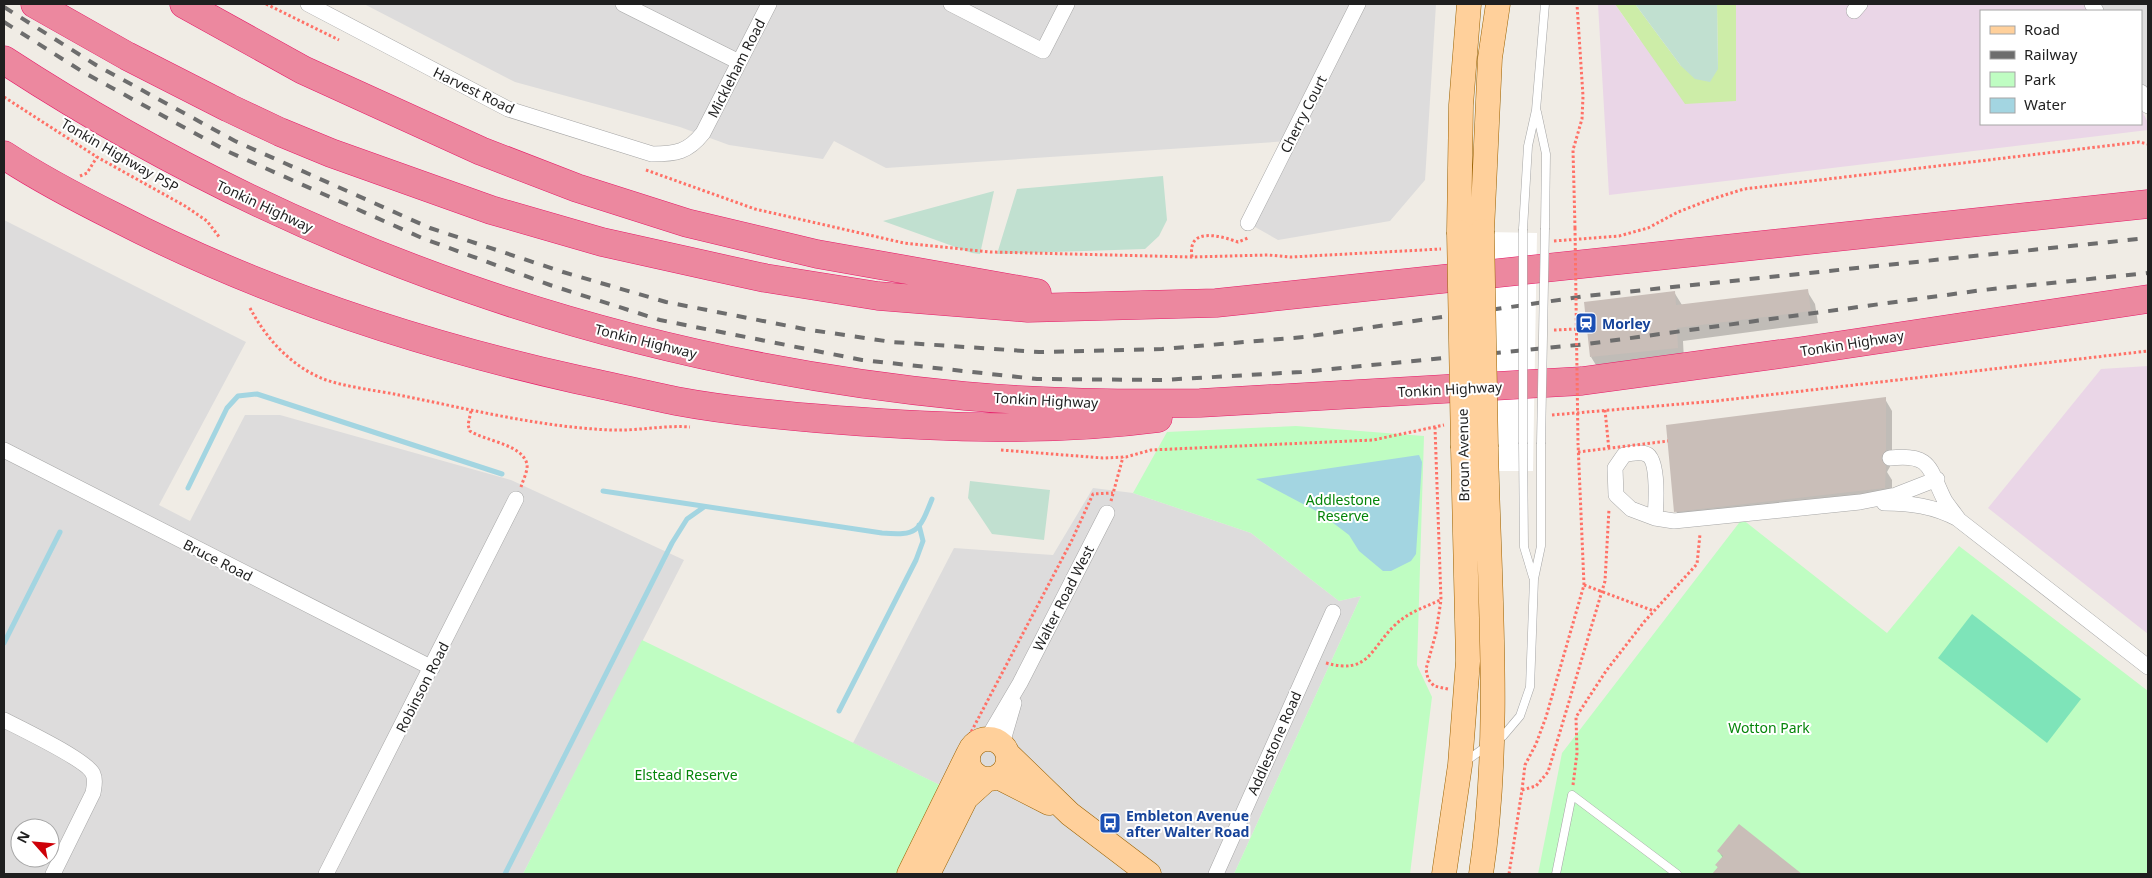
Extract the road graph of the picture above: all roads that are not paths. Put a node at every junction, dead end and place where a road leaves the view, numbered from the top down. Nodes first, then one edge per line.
1 (35, 4) edge
2 (184, 4) edge
3 (308, 4) edge
4 (623, 4) edge
5 (769, 4) edge
6 (951, 4) edge
7 (1066, 4) edge
8 (1358, 4) edge
9 (1469, 4) edge
10 (1498, 4) edge
11 (1544, 4) edge
12 (4, 60) edge
13 (739, 62) junction
14 (2142, 94) edge
15 (2148, 106) edge
16 (1536, 110) junction
17 (703, 133) joint
18 (4, 155) edge
19 (2148, 204) edge
20 (1248, 223) road end
21 (1462, 237) junction
22 (2148, 299) edge
23 (1108, 306) junction
24 (1316, 397) junction
25 (1474, 448) junction
26 (4, 450) edge
27 (1890, 458) dead end
28 (1936, 479) junction
29 (516, 499) road end
30 (1860, 502) junction
31 (1107, 513) road end
32 (1655, 518) dead end
33 (1959, 520) junction
34 (1534, 579) junction
35 (1333, 612) dead end
36 (2148, 667) edge
37 (432, 668) junction
38 (4, 720) edge
39 (1491, 744) junction
40 (986, 747) junction
41 (1460, 765) junction
42 (992, 778) junction
43 (1070, 814) junction
44 (53, 874) edge
45 (326, 874) edge
46 (909, 874) edge
47 (928, 874) edge
48 (1149, 874) edge
49 (1216, 874) edge
50 (1444, 874) edge
51 (1481, 874) edge
52 (1556, 874) edge
53 (1677, 874) edge

1 - 23 highway
2 - 23 highway
3 - 17 street, Harvest Road
4 - 13 street
5 - 13 street, Mickleham Road
6 - 7 street
8 - 20 street, Cherry Court
9 - 21 main road, Broun Avenue
10 - 21 main road, Broun Avenue
11 - 16 lane
12 - 24 highway, Tonkin Highway
13 - 17 street, Mickleham Road
14 - 15 street
16 - 34 lane, bridge
16 - 34 lane, bridge
18 - 24 highway
19 - 23 highway
21 - 25 main road, Broun Avenue, bridge
22 - 24 highway, Tonkin Highway
25 - 39 main road, Broun Avenue
25 - 41 main road, Broun Avenue
26 - 37 street, Bruce Road
27 - 28 street
28 - 30 street
28 - 33 street
29 - 37 street, Robinson Road
30 - 32 street
30 - 33 street
31 - 40 street, Walter Road West
33 - 36 street
34 - 39 lane
35 - 49 street, Addlestone Road
37 - 45 street, Robinson Road
38 - 44 street
39 - 41 lane
39 - 51 main road, Broun Avenue
40 - 42 main road
40 - 42 main road
40 - 43 main road
40 - 46 main road, Walter Road West
41 - 50 main road, Broun Avenue
42 - 43 main road
42 - 47 main road
43 - 48 main road
52 - 53 lane

